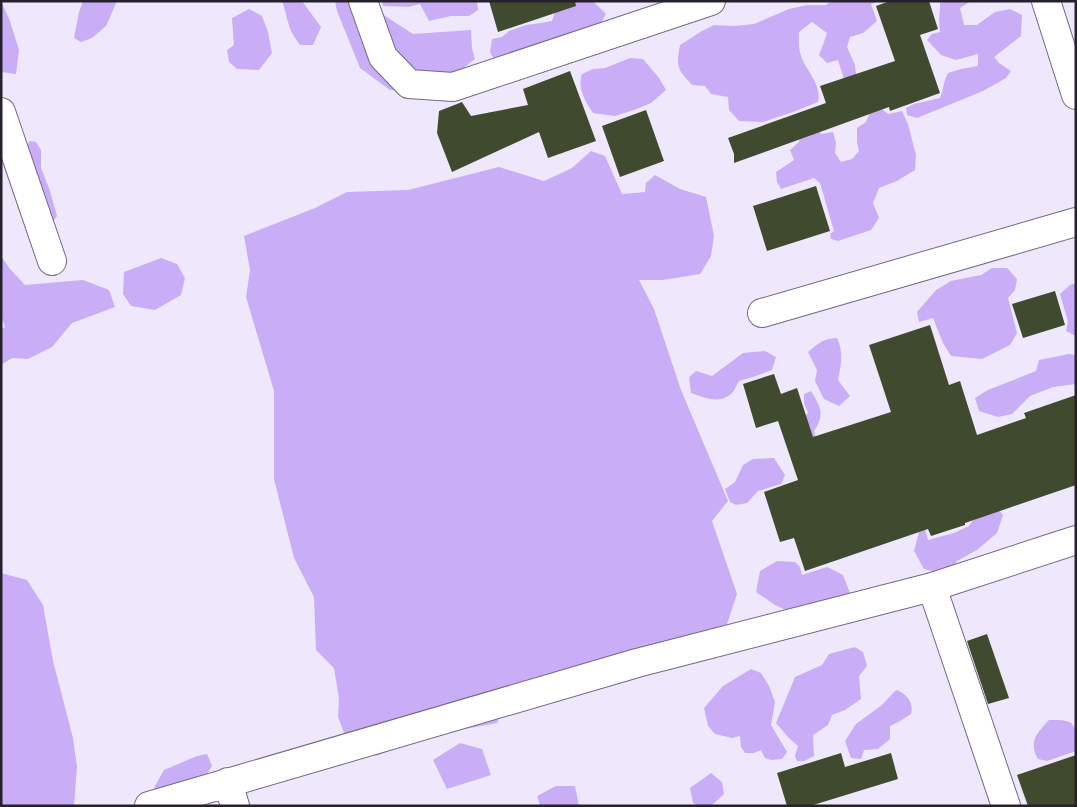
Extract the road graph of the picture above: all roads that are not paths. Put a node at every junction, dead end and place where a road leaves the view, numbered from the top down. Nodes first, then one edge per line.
1 (363, 1) edge
2 (711, 1) edge
3 (1046, 1) edge
4 (1076, 95) edge
5 (1, 112) edge
6 (1076, 222) edge
7 (52, 261) dead end
8 (762, 313) dead end
9 (1076, 540) edge
10 (932, 587) junction
11 (231, 794) edge
12 (149, 806) edge
13 (1006, 806) edge

1 - 2 street
3 - 4 street
5 - 7 street
6 - 8 street
9 - 10 street
10 - 11 street
10 - 13 street
11 - 12 street

